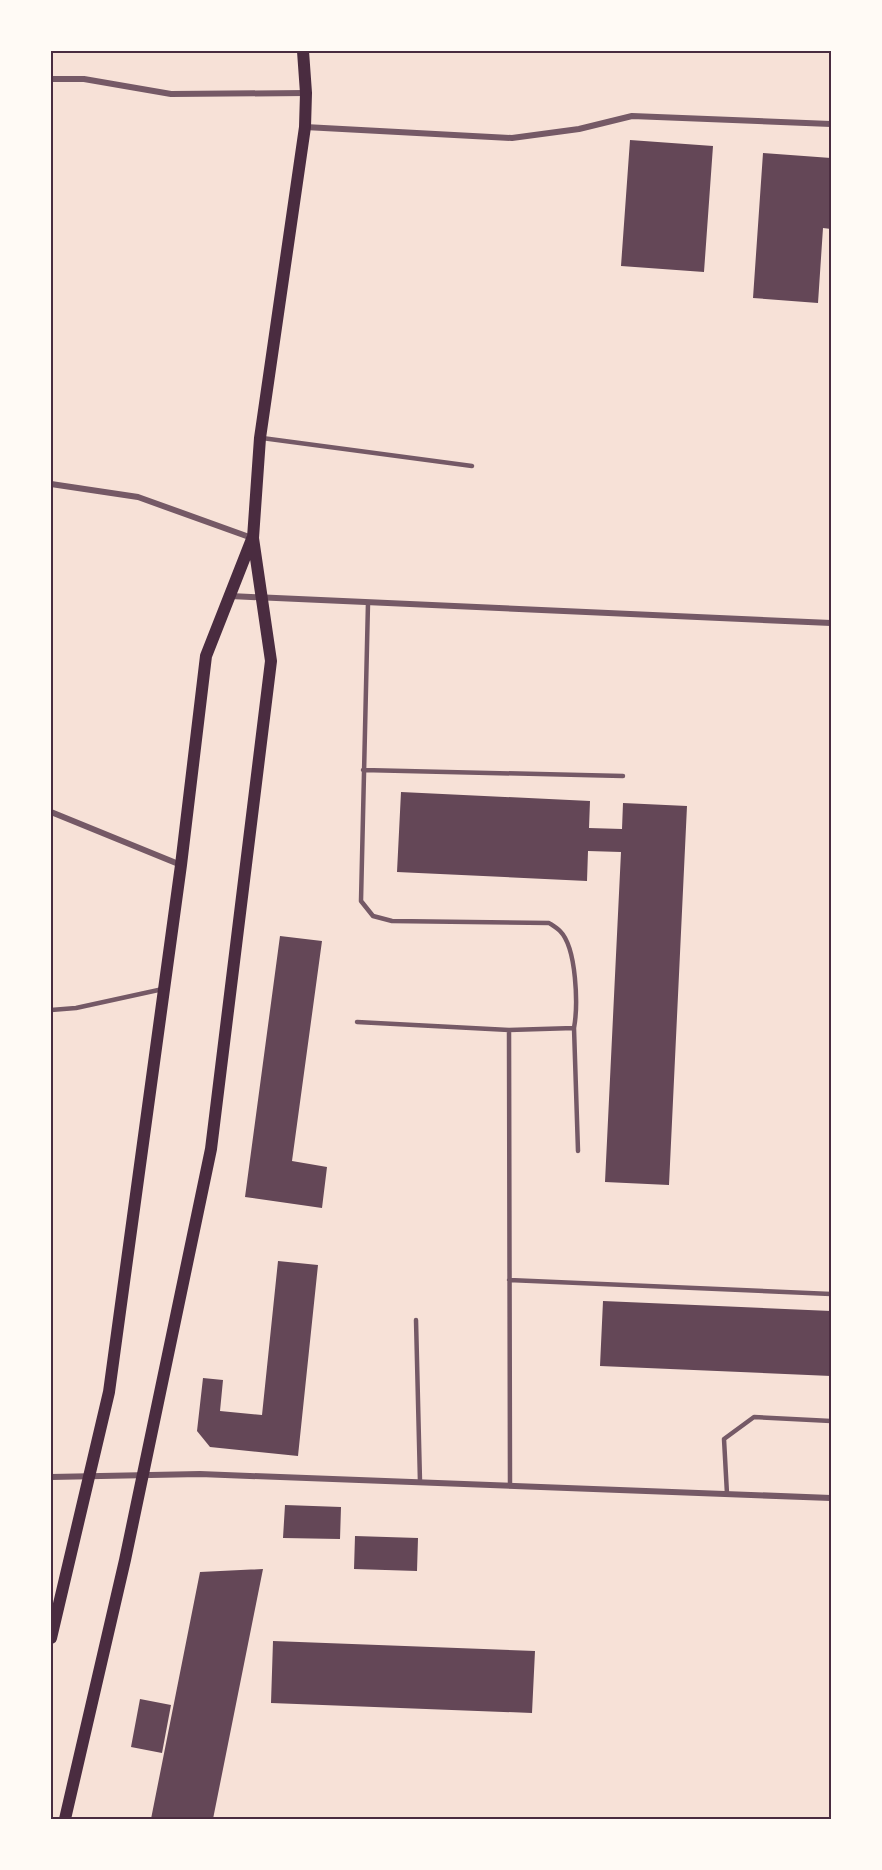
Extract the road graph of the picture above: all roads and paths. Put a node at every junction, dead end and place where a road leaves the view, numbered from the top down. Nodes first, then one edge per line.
1 (303, 51) edge
2 (51, 79) edge
3 (306, 93) junction
4 (831, 124) edge
5 (305, 127) junction
6 (260, 438) junction
7 (472, 465) dead end
8 (51, 484) edge
9 (253, 538) junction
10 (230, 596) junction
11 (261, 596) junction
12 (368, 603) junction
13 (831, 623) edge
14 (363, 770) junction
15 (623, 776) dead end
16 (51, 812) edge
17 (180, 866) junction
18 (163, 989) junction
19 (51, 1010) edge
20 (357, 1022) dead end
21 (574, 1028) junction
22 (509, 1030) junction
23 (578, 1151) dead end
24 (509, 1280) junction
25 (831, 1294) edge
26 (416, 1320) dead end
27 (831, 1421) edge
28 (143, 1475) junction
29 (89, 1476) junction
30 (51, 1477) edge
31 (420, 1482) junction
32 (510, 1486) junction
33 (726, 1494) junction
34 (831, 1498) edge
35 (51, 1638) edge
36 (64, 1819) edge

1 - 3 main road
2 - 3 street
3 - 5 main road
4 - 5 street
5 - 6 main road
6 - 7 lane
6 - 9 main road
8 - 9 street
9 - 10 main road
9 - 11 main road
10 - 11 street
10 - 17 main road
11 - 12 street
11 - 28 main road
12 - 13 street
12 - 14 lane
14 - 15 lane
14 - 21 lane
16 - 17 street
17 - 18 main road
18 - 19 lane
18 - 29 main road
20 - 22 lane
21 - 22 lane
21 - 23 lane
22 - 24 lane
24 - 25 lane
24 - 32 lane
26 - 31 lane
27 - 33 lane
28 - 29 street
28 - 31 street
28 - 36 main road
29 - 30 street
29 - 35 main road
31 - 32 street
32 - 33 street
33 - 34 street

